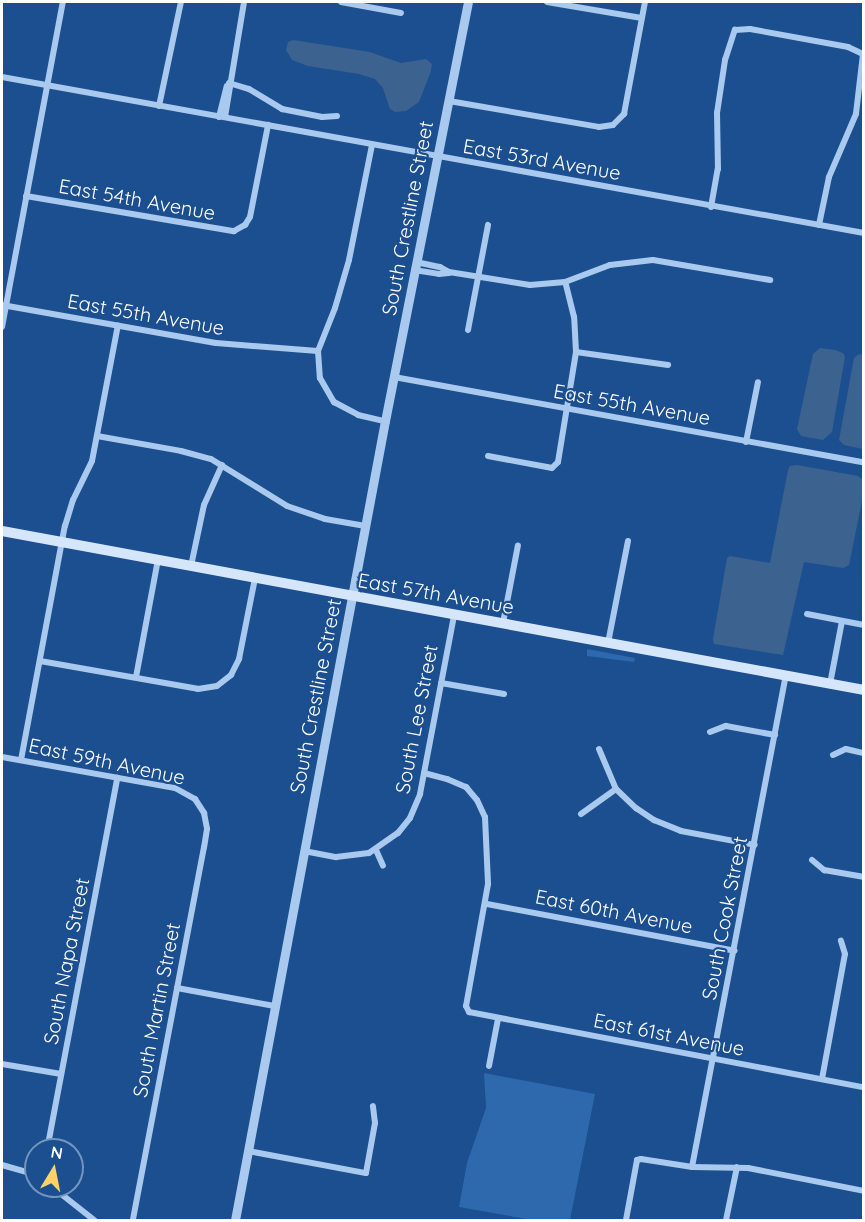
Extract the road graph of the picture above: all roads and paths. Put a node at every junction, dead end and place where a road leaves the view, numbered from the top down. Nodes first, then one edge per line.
1 (63, 2) edge
2 (181, 2) edge
3 (244, 2) edge
4 (341, 2) edge
5 (468, 2) edge
6 (547, 2) edge
7 (645, 2) edge
8 (401, 13) dead end
9 (642, 18) junction
10 (863, 54) edge
11 (2, 77) edge
12 (229, 83) junction
13 (46, 85) junction
14 (449, 101) junction
15 (159, 106) junction
16 (337, 116) dead end
17 (222, 117) junction
18 (268, 125) junction
19 (372, 145) junction
20 (438, 157) junction
21 (26, 196) junction
22 (711, 207) junction
23 (488, 225) dead end
24 (819, 225) junction
25 (864, 233) edge
26 (415, 266) junction
27 (478, 278) junction
28 (770, 280) dead end
29 (565, 282) junction
30 (4, 305) edge
31 (118, 325) junction
32 (2, 327) edge
33 (468, 330) dead end
34 (318, 351) junction
35 (576, 352) junction
36 (668, 366) dead end
37 (394, 377) junction
38 (758, 382) dead end
39 (565, 409) junction
40 (385, 421) junction
41 (98, 436) junction
42 (746, 442) junction
43 (488, 456) dead end
44 (864, 462) edge
45 (222, 465) junction
46 (365, 526) junction
47 (2, 531) edge
48 (628, 540) dead end
49 (62, 543) junction
50 (518, 545) dead end
51 (158, 560) junction
52 (191, 566) junction
53 (255, 578) junction
54 (353, 596) junction
55 (807, 614) dead end
56 (454, 615) junction
57 (842, 621) junction
58 (503, 623) junction
59 (864, 625) edge
60 (608, 643) junction
61 (40, 661) junction
62 (786, 676) junction
63 (136, 678) junction
64 (441, 683) junction
65 (830, 684) junction
66 (864, 690) edge
67 (504, 694) dead end
68 (710, 732) dead end
69 (775, 735) junction
70 (599, 749) dead end
71 (864, 753) edge
72 (833, 755) dead end
73 (2, 756) edge
74 (21, 760) junction
75 (424, 773) junction
76 (117, 778) junction
77 (616, 789) junction
78 (201, 806) joint
79 (580, 814) dead end
80 (754, 845) junction
81 (376, 850) junction
82 (304, 851) junction
83 (812, 860) dead end
84 (383, 866) dead end
85 (864, 877) edge
86 (487, 904) junction
87 (841, 941) dead end
88 (735, 951) junction
89 (177, 988) junction
90 (274, 1006) junction
91 (498, 1019) junction
92 (714, 1059) junction
93 (2, 1064) edge
94 (489, 1066) dead end
95 (61, 1074) junction
96 (822, 1079) junction
97 (864, 1087) edge
98 (373, 1106) dead end
99 (49, 1138) edge
100 (248, 1151) junction
101 (2, 1165) edge
102 (692, 1167) junction
103 (737, 1167) junction
104 (24, 1171) edge
105 (864, 1191) edge
106 (66, 1198) edge
107 (94, 1221) edge
108 (133, 1221) edge
109 (234, 1221) edge
110 (626, 1221) edge
111 (726, 1221) edge

1 - 13 street
2 - 15 street
3 - 12 street
4 - 8 street
5 - 14 street, South Crestline Street
6 - 9 street
7 - 9 street
9 - 14 street
10 - 22 street
10 - 24 street
11 - 13 street, East 53rd Avenue
12 - 16 street
12 - 17 street
13 - 15 street, East 53rd Avenue
13 - 21 street
14 - 20 street, South Crestline Street
15 - 17 street, East 53rd Avenue
17 - 18 street, East 53rd Avenue
18 - 19 street, East 53rd Avenue
18 - 21 street, East 54th Avenue
19 - 20 street, East 53rd Avenue
19 - 34 street
20 - 22 street, East 53rd Avenue
20 - 26 street, South Crestline Street
21 - 30 street
22 - 24 street, East 53rd Avenue
23 - 27 street
24 - 25 street, East 53rd Avenue
26 - 27 street
26 - 37 street, South Crestline Street
27 - 29 street
27 - 33 street
28 - 29 street
29 - 35 street
30 - 31 street, East 55th Avenue
30 - 32 street
31 - 34 street, East 55th Avenue
31 - 41 street
34 - 40 street
35 - 36 street
35 - 39 street
37 - 39 street, East 55th Avenue
37 - 40 street, South Crestline Street
38 - 42 street
39 - 42 street, East 55th Avenue
39 - 43 street
40 - 46 street, South Crestline Street
41 - 45 street
41 - 49 street
42 - 44 street, East 55th Avenue
45 - 46 street
45 - 52 street
46 - 54 street, South Crestline Street
47 - 49 main road, East 57th Avenue
48 - 60 street
49 - 51 main road, East 57th Avenue
49 - 61 street
50 - 58 street
51 - 52 main road, East 57th Avenue
51 - 63 street
52 - 53 main road, East 57th Avenue
53 - 54 main road, East 57th Avenue
53 - 63 street
54 - 56 main road, East 57th Avenue
54 - 82 street, South Crestline Street
55 - 57 street
56 - 58 main road, East 57th Avenue
56 - 64 street, South Lee Street
57 - 59 street
57 - 65 street
58 - 60 main road, East 57th Avenue
60 - 62 main road, East 57th Avenue
61 - 63 street
61 - 74 street
62 - 65 main road, East 57th Avenue
62 - 69 street, South Cook Street
64 - 67 street
64 - 75 street, South Lee Street
65 - 66 main road, East 57th Avenue
68 - 69 street
69 - 80 street, South Cook Street
70 - 77 street
71 - 72 street
73 - 74 street, East 59th Avenue
74 - 76 street, East 59th Avenue
75 - 81 street, South Lee Street
75 - 86 street
76 - 78 street, East 59th Avenue
76 - 95 street, South Napa Street
77 - 79 street
77 - 80 street
78 - 89 street, South Martin Street
80 - 88 street, South Cook Street
81 - 82 street, South Lee Street
81 - 84 street
82 - 90 street, South Crestline Street
83 - 85 street
86 - 88 street, East 60th Avenue
86 - 91 street, East 61st Avenue
87 - 96 street
88 - 92 street, South Cook Street
89 - 90 street
89 - 108 street, South Martin Street
90 - 100 street, South Crestline Street
91 - 92 street, East 61st Avenue
91 - 94 street
92 - 96 street, East 61st Avenue
92 - 102 street, South Cook Street
93 - 95 street
95 - 99 street, South Napa Street
96 - 97 street, East 61st Avenue
98 - 100 street
100 - 109 street, South Crestline Street
101 - 104 street
102 - 103 street
102 - 110 street
103 - 105 street
103 - 111 street
106 - 107 street

